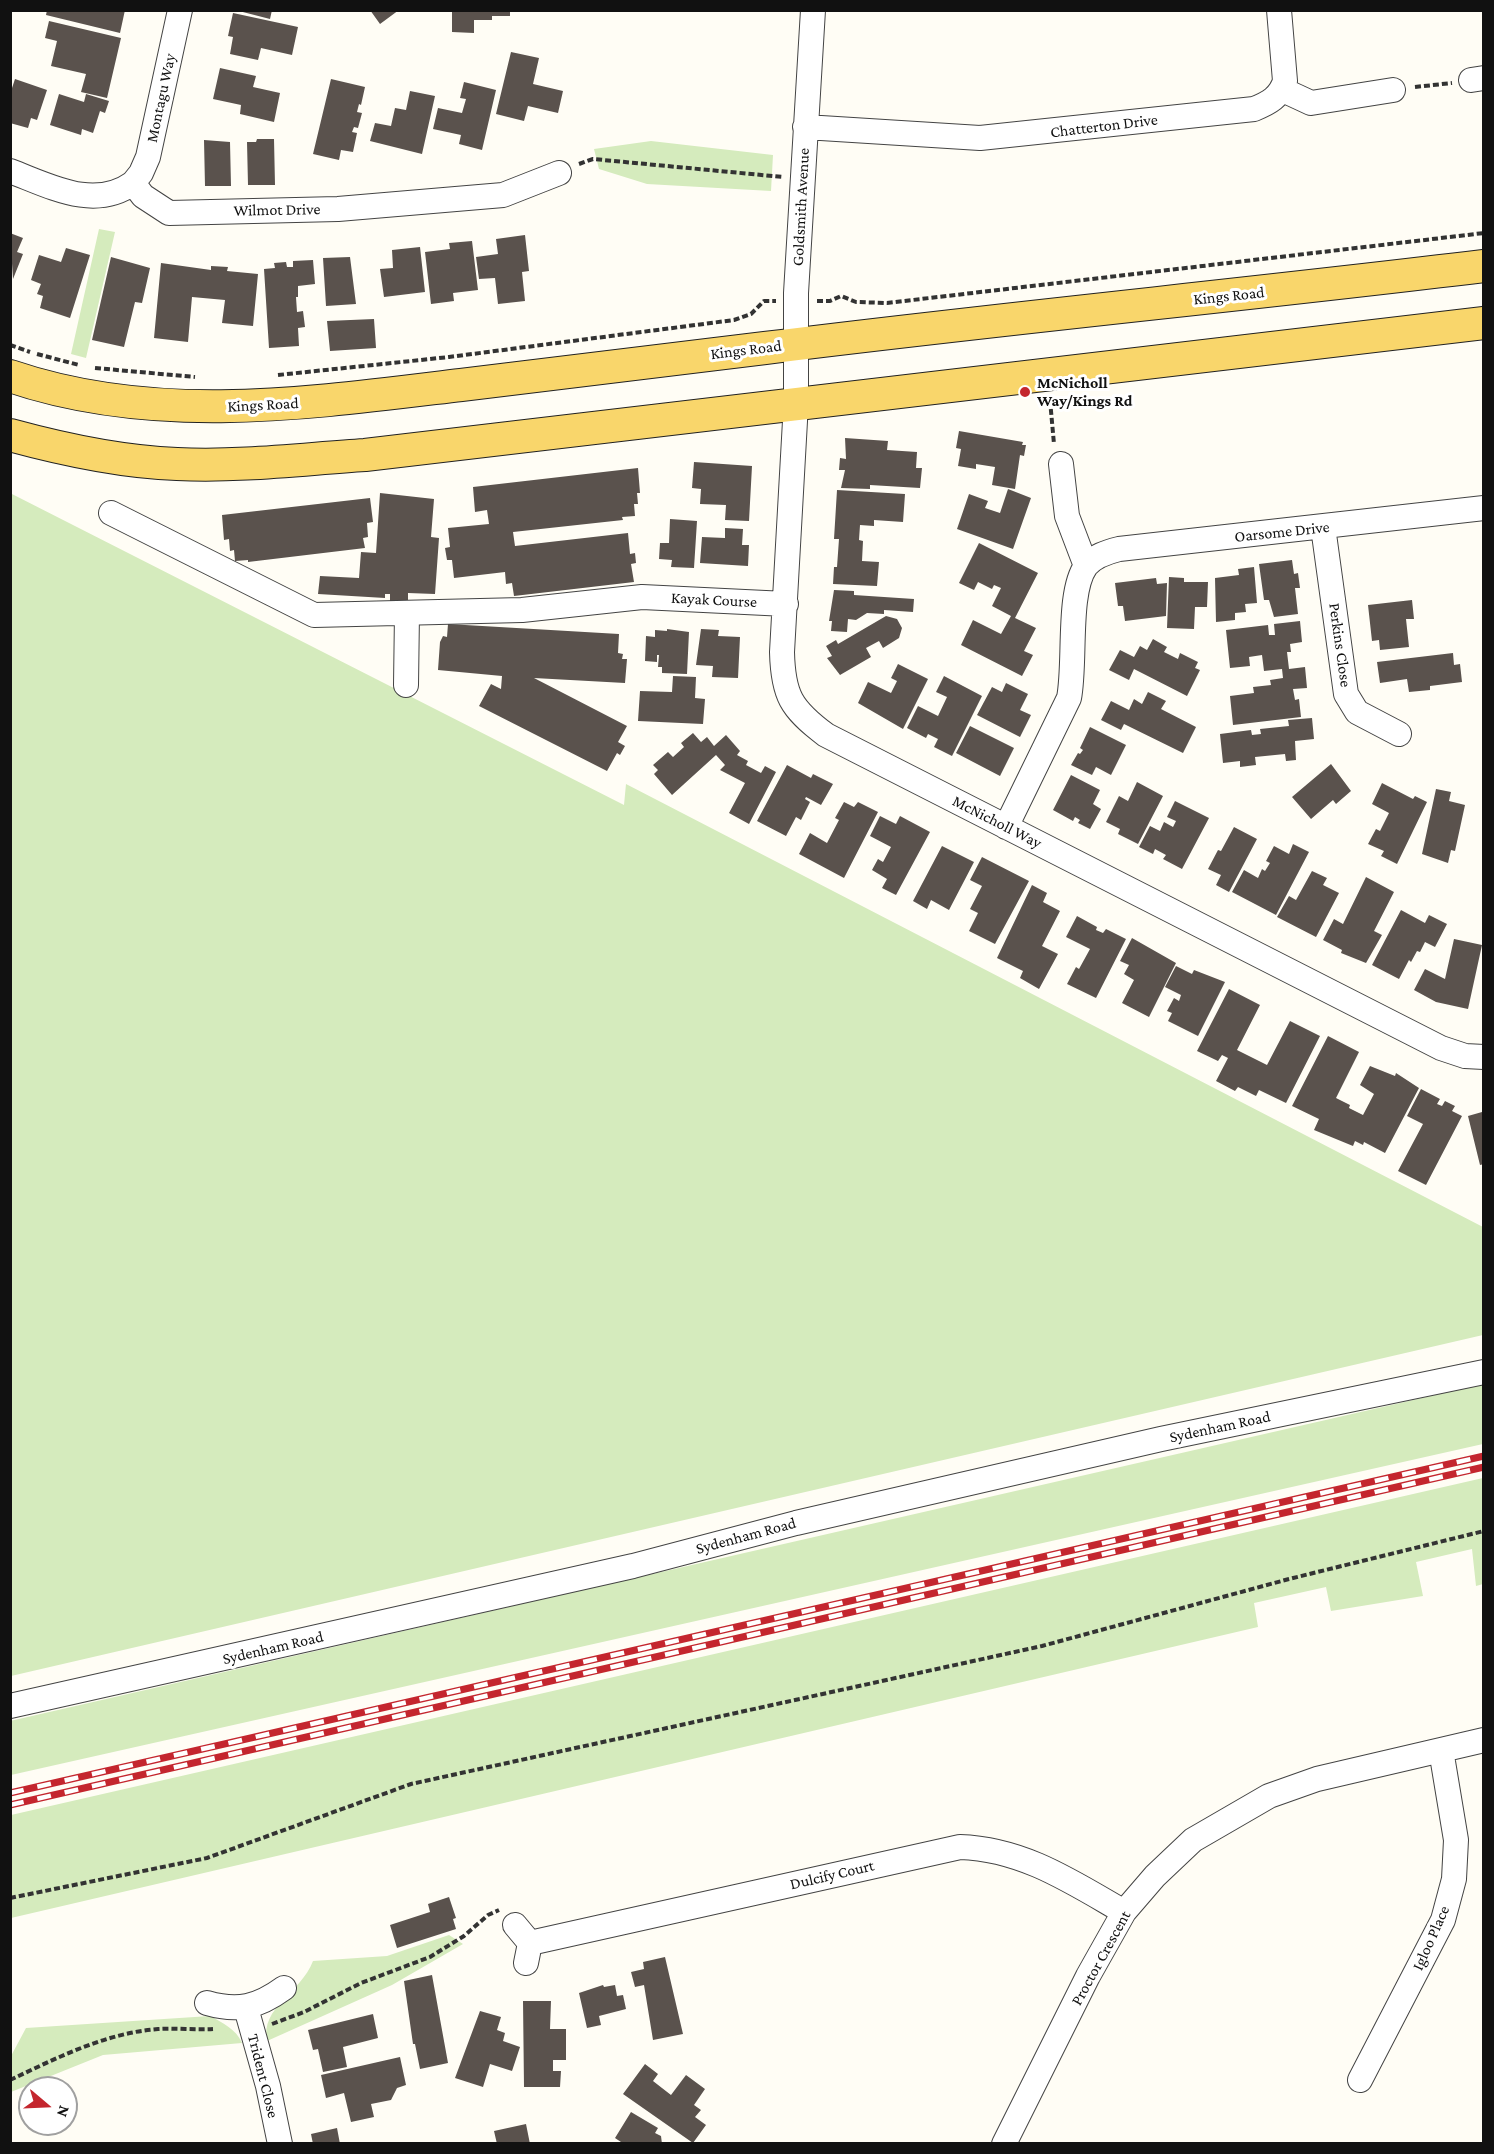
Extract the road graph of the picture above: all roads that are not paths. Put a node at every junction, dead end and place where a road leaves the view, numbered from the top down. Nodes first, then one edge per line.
1 (180, 10) edge
2 (813, 10) edge
3 (1279, 10) edge
4 (1283, 90) junction
5 (1393, 90) road end
6 (805, 127) junction
7 (10, 171) edge
8 (559, 173) road end
9 (133, 183) junction
10 (1484, 266) edge
11 (1484, 323) edge
12 (794, 344) junction
13 (10, 376) edge
14 (796, 403) junction
15 (10, 435) edge
16 (1061, 464) road end
17 (1484, 508) edge
18 (111, 513) dead end
19 (1323, 527) junction
20 (1086, 566) junction
21 (786, 604) junction
22 (407, 613) junction
23 (406, 685) dead end
24 (1400, 734) dead end
25 (1006, 827) junction
26 (1484, 1057) edge
27 (1484, 1372) edge
28 (10, 1706) edge
29 (1484, 1740) edge
30 (1441, 1750) junction
31 (1124, 1912) junction
32 (524, 1943) dead end
33 (284, 1988) dead end
34 (207, 2004) dead end
35 (246, 2008) junction
36 (1360, 2080) dead end
37 (280, 2144) edge
38 (1004, 2144) edge

1 - 9 street, Montagu Way
2 - 6 street, Goldsmith Avenue
3 - 4 street
4 - 5 street
4 - 6 street, Chatterton Drive
6 - 12 street, Goldsmith Avenue
7 - 9 street
8 - 9 street, Wilmot Drive
10 - 12 main road, Kings Road
11 - 14 main road
12 - 13 main road, Kings Road
12 - 14 street, Goldsmith Avenue
14 - 15 main road
14 - 21 street, McNicholl Way
16 - 20 street
17 - 19 street, Oarsome Drive
18 - 22 street, Kayak Course
19 - 20 street, Oarsome Drive
19 - 24 street, Perkins Close
20 - 25 street
21 - 22 street, Kayak Course
21 - 25 street, McNicholl Way
22 - 23 street
25 - 26 street, McNicholl Way
27 - 28 street, Sydenham Road
29 - 30 street, Proctor Crescent
30 - 31 street, Proctor Crescent
30 - 36 street, Igloo Place
31 - 32 street, Dulcify Court
31 - 38 street, Proctor Crescent
33 - 35 street
34 - 35 street
35 - 37 street, Trident Close

